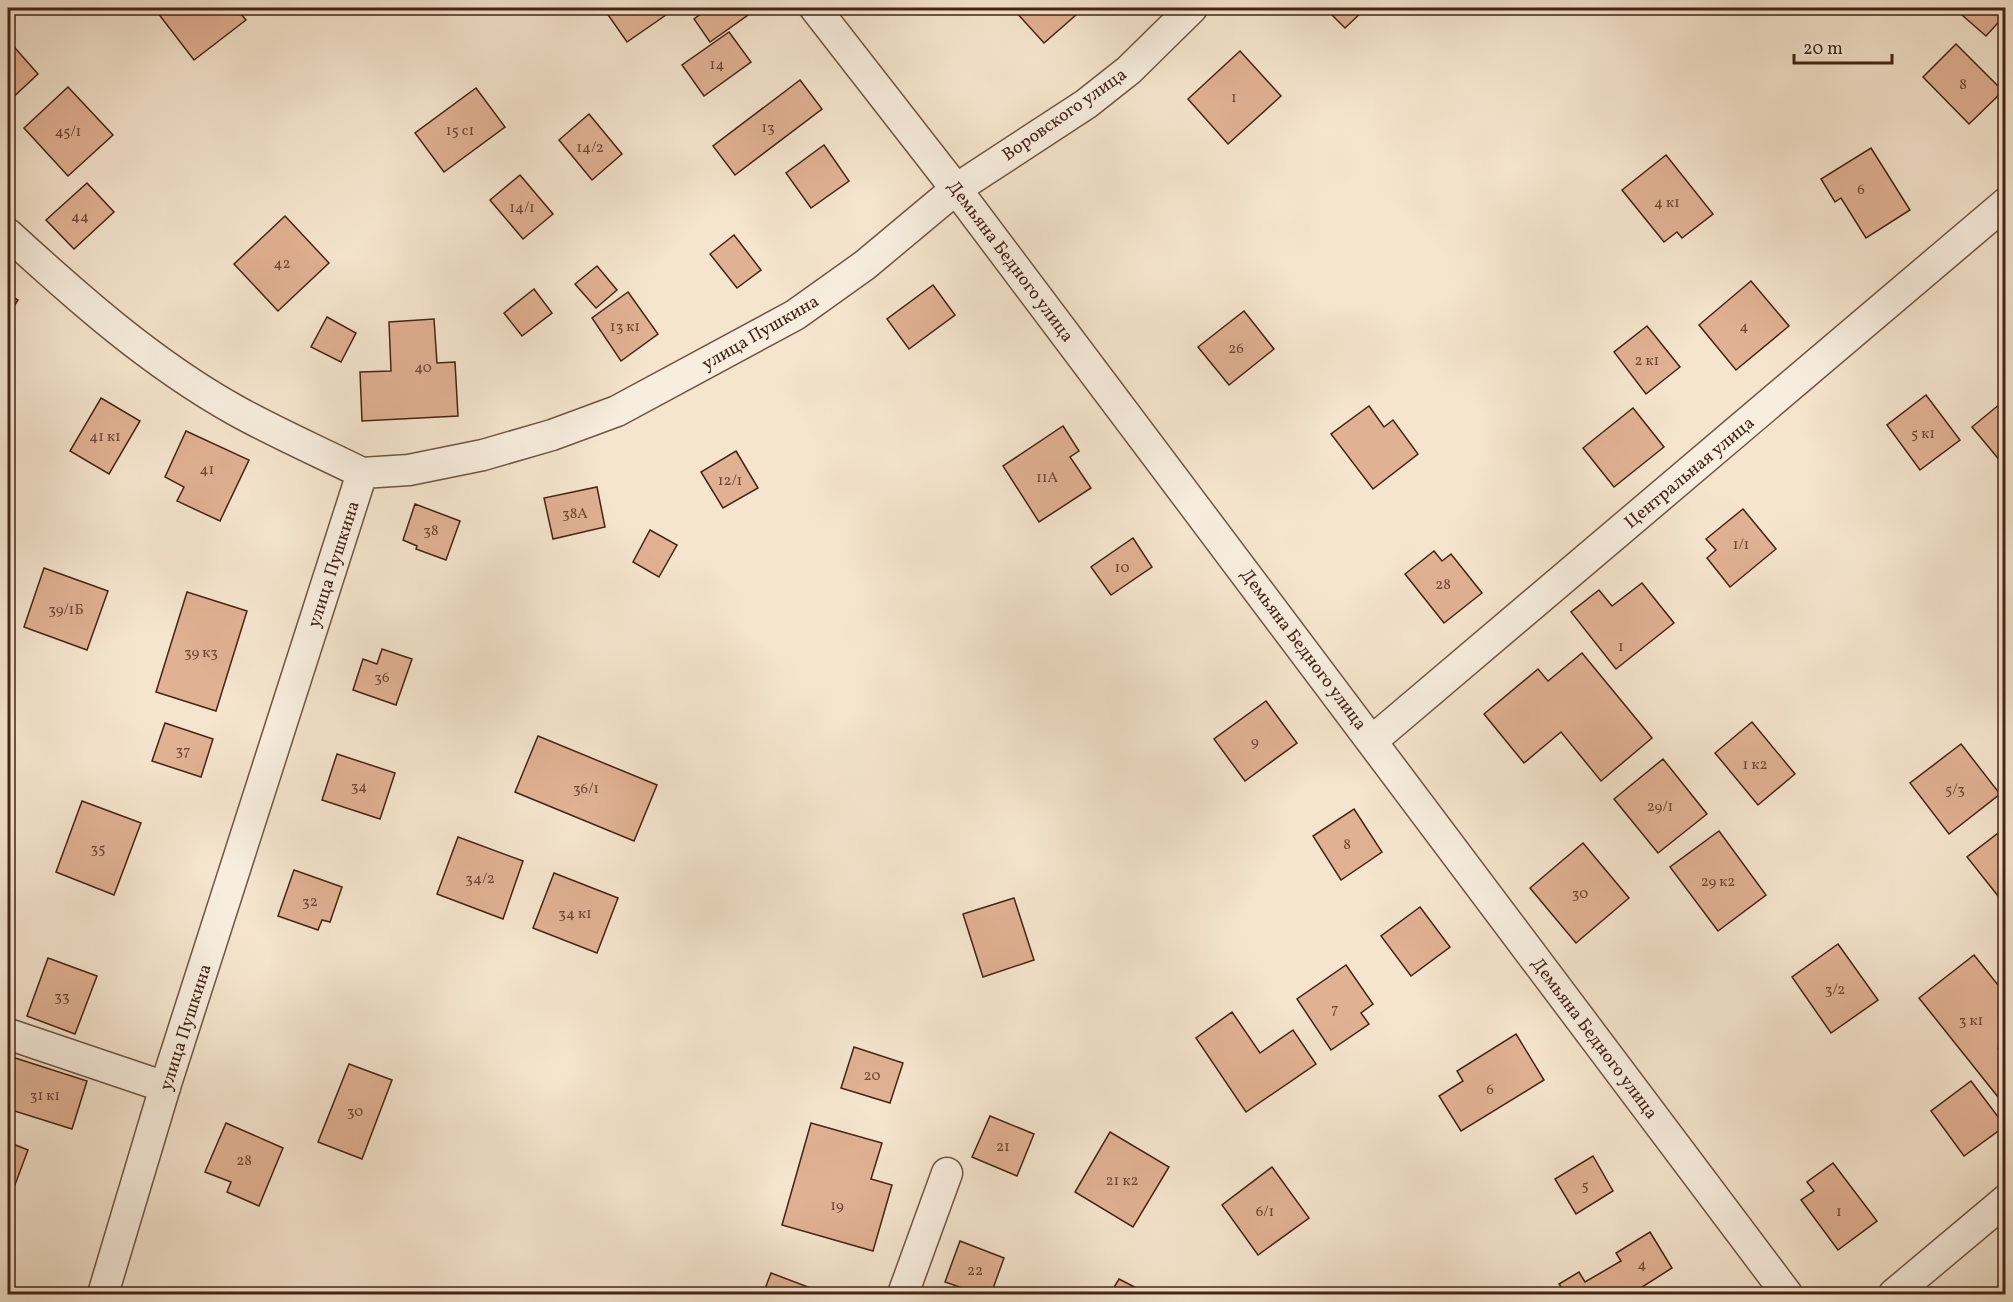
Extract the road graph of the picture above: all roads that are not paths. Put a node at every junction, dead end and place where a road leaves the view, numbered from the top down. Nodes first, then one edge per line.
1 (815, 8) edge
2 (1192, 8) edge
3 (956, 189) junction
4 (2006, 203) edge
5 (8, 234) edge
6 (363, 473) junction
7 (1373, 740) junction
8 (8, 1034) edge
9 (165, 1087) junction
10 (947, 1173) dead end
11 (2006, 1200) edge
12 (103, 1294) edge
13 (903, 1294) edge
14 (1787, 1294) edge
15 (1894, 1294) edge

1 - 3 street, Демьяна Бедного улица
2 - 3 street, Воровского улица
3 - 6 street, улица Пушкина
3 - 7 street, Демьяна Бедного улица
4 - 7 street, Центральная улица
5 - 6 street
6 - 9 street, улица Пушкина
7 - 14 street, Демьяна Бедного улица
8 - 9 street
9 - 12 street, улица Пушкина
10 - 13 street
11 - 15 street

